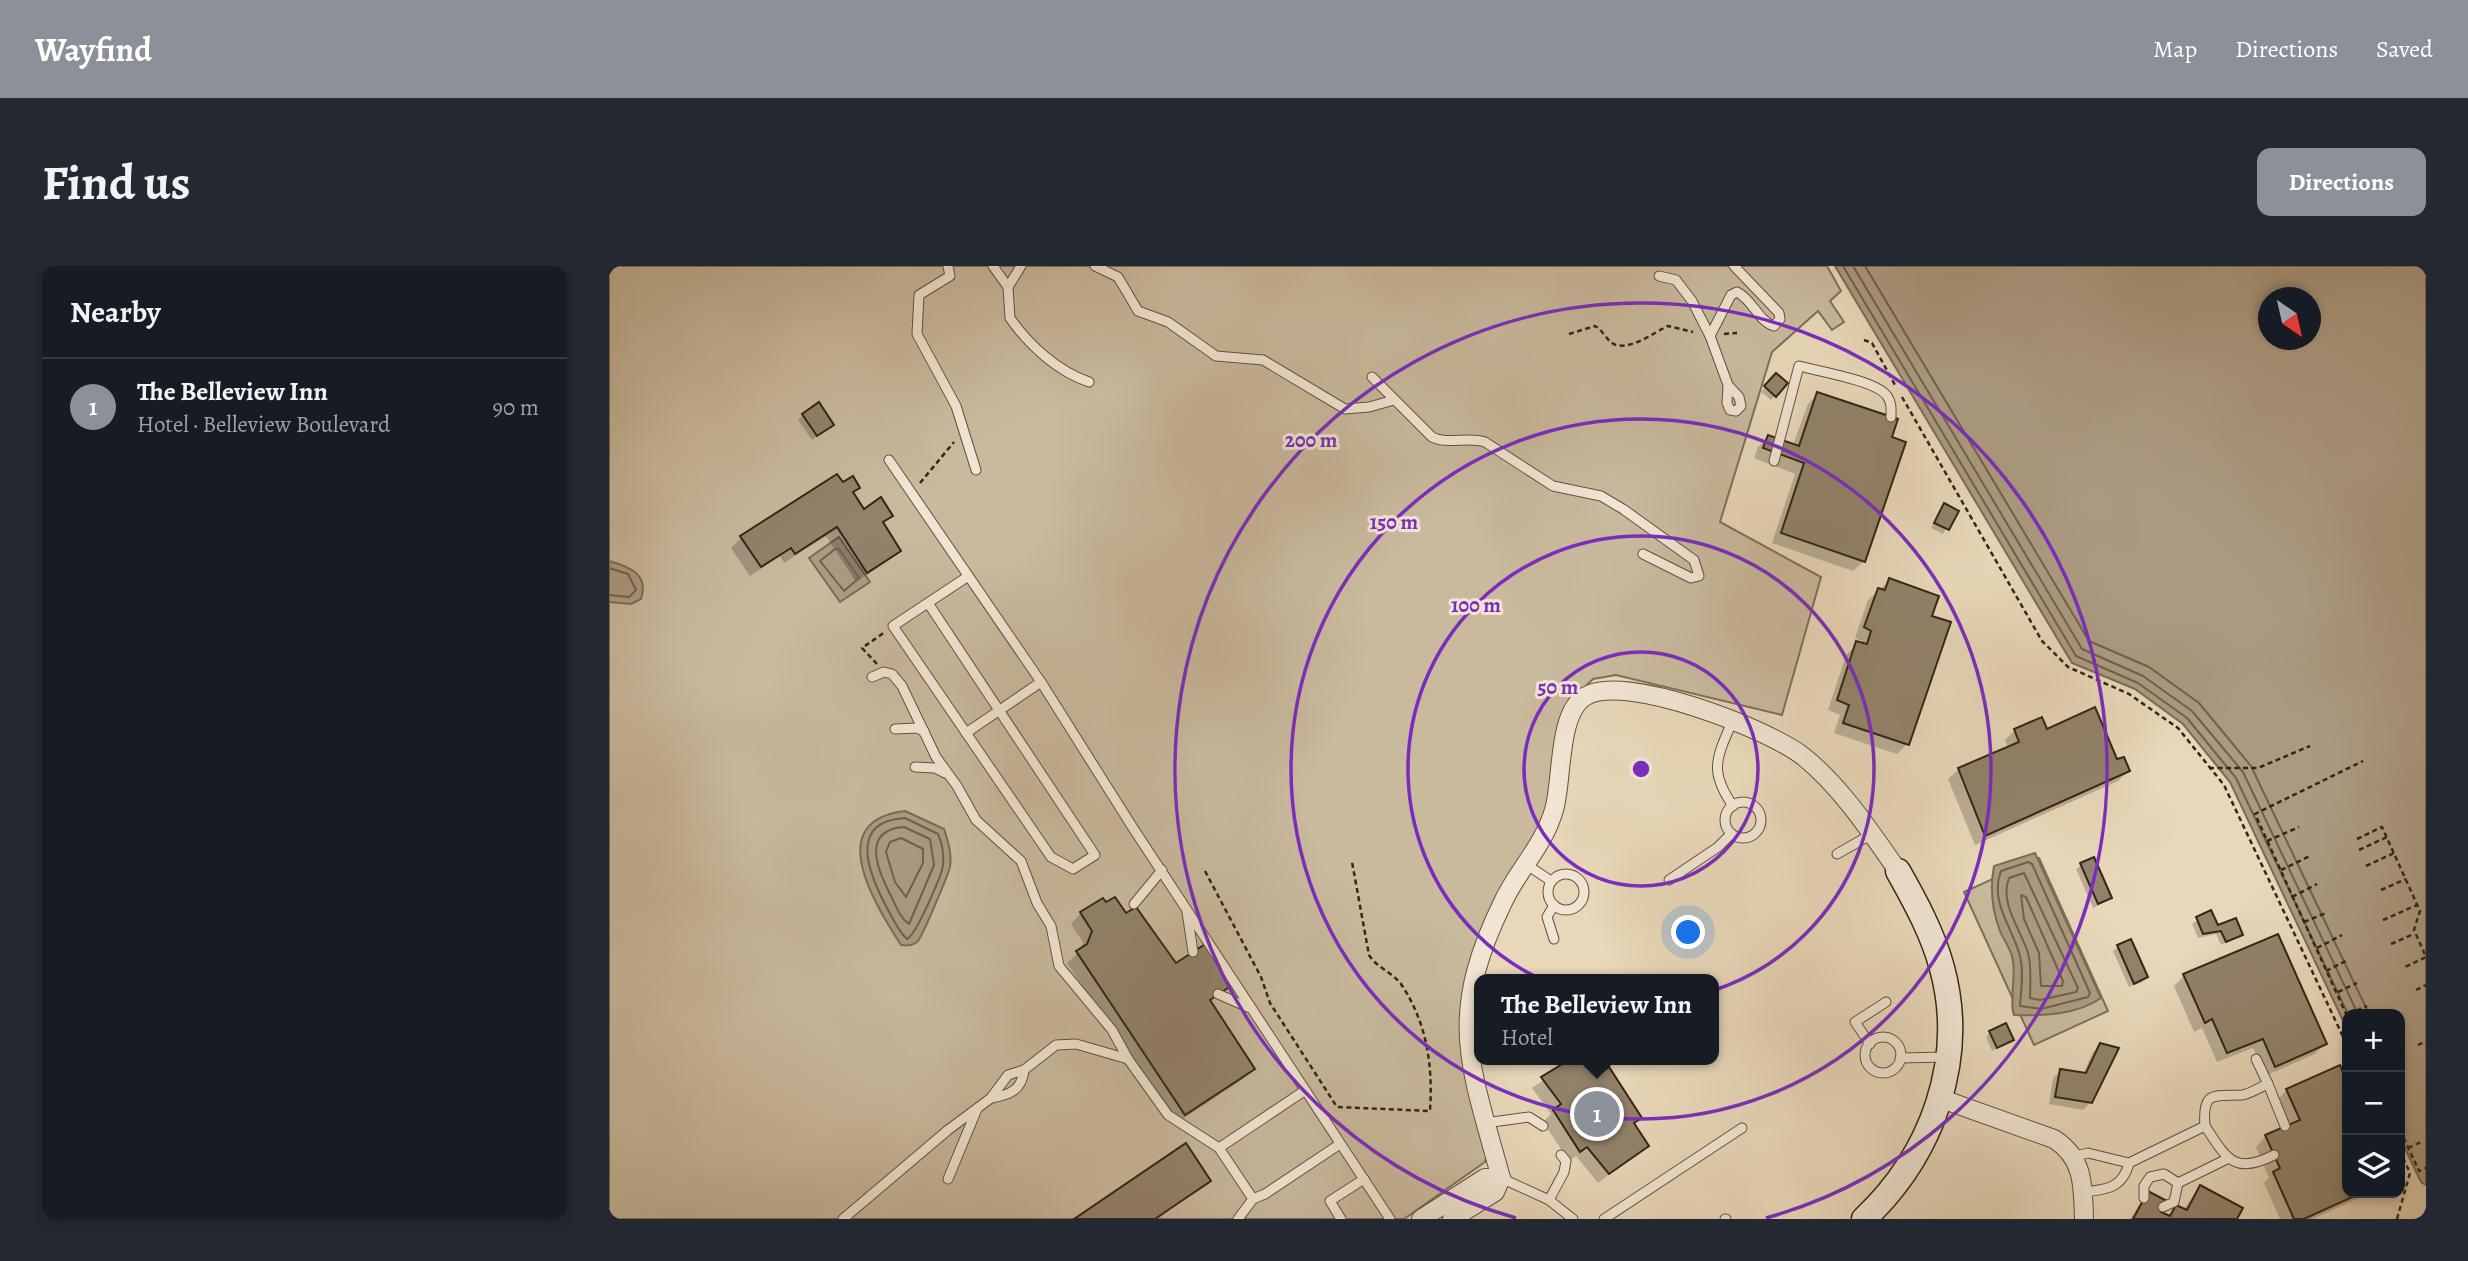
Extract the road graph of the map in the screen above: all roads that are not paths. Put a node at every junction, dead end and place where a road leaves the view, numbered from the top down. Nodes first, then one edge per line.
1 (948, 266) edge
2 (993, 266) edge
3 (1021, 266) edge
4 (1095, 266) edge
5 (1734, 266) edge
6 (1659, 276) dead end
7 (1008, 287) junction
8 (1709, 335) junction
9 (1372, 377) dead end
10 (1089, 382) dead end
11 (1728, 385) dead end
12 (1394, 400) junction
13 (1891, 417) dead end
14 (889, 460) dead end
15 (1773, 461) dead end
16 (977, 470) dead end
17 (1643, 554) dead end
18 (967, 577) junction
19 (928, 603) junction
20 (872, 677) dead end
21 (1041, 682) junction
22 (1000, 710) junction
23 (1732, 722) junction
24 (895, 729) dead end
25 (924, 731) junction
26 (966, 733) junction
27 (915, 767) dead end
28 (947, 774) junction
29 (1733, 806) junction
30 (1731, 834) junction
31 (1872, 834) junction
32 (1837, 854) dead end
33 (1527, 864) junction
34 (1162, 870) junction
35 (1898, 871) joint
36 (1669, 880) dead end
37 (1552, 881) junction
38 (1134, 904) dead end
39 (1554, 905) junction
40 (1186, 907) junction
41 (1554, 939) dead end
42 (1193, 952) dead end
43 (1478, 974) edge
44 (1218, 994) dead end
45 (1474, 997) edge
46 (1886, 1002) dead end
47 (1252, 1009) junction
48 (1870, 1044) junction
49 (1948, 1056) junction
50 (1900, 1058) junction
51 (1128, 1059) junction
52 (2256, 1059) dead end
53 (1024, 1070) junction
54 (2268, 1084) junction
55 (1304, 1091) junction
56 (991, 1098) junction
57 (1942, 1099) junction
58 (978, 1108) junction
59 (1485, 1123) junction
60 (1543, 1126) dead end
61 (2205, 1126) junction
62 (2285, 1126) dead end
63 (1742, 1128) dead end
64 (1340, 1144) junction
65 (1219, 1148) junction
66 (1561, 1154) dead end
67 (2274, 1155) dead end
68 (2075, 1156) junction
69 (2227, 1159) junction
70 (2129, 1163) junction
71 (1501, 1178) junction
72 (948, 1179) dead end
73 (1364, 1179) junction
74 (2178, 1183) junction
75 (2083, 1192) junction
76 (2144, 1198) dead end
77 (1253, 1199) junction
78 (1549, 1200) junction
79 (2163, 1207) dead end
80 (843, 1219) edge
81 (1238, 1219) edge
82 (1341, 1219) edge
83 (1390, 1219) edge
84 (1421, 1219) edge
85 (1452, 1219) edge
86 (1573, 1219) edge
87 (1604, 1219) edge
88 (1864, 1219) edge
89 (2084, 1219) edge

1 - 16 lane
2 - 7 lane
3 - 7 lane
4 - 12 lane
5 - 8 lane
6 - 8 lane
7 - 10 lane
8 - 11 lane
9 - 12 lane
12 - 17 lane
13 - 15 lane
14 - 18 lane
18 - 19 lane
18 - 21 lane
19 - 22 lane
19 - 26 lane
20 - 25 lane
21 - 22 lane
21 - 34 lane
22 - 26 lane
22 - 26 lane
23 - 29 lane
23 - 31 street
23 - 33 street
24 - 25 lane
25 - 28 lane
27 - 28 lane
28 - 51 lane
29 - 30 lane
29 - 30 lane
30 - 36 lane
31 - 32 lane
31 - 35 street
33 - 37 lane
33 - 43 street
34 - 38 lane
34 - 40 lane
35 - 49 street
37 - 39 lane
37 - 39 lane
39 - 41 lane
40 - 42 lane
40 - 47 lane
44 - 47 lane
45 - 59 street
46 - 48 lane
47 - 55 lane
48 - 50 lane
48 - 50 lane
49 - 50 lane
49 - 57 street
51 - 53 lane
51 - 65 lane
52 - 54 lane
53 - 56 lane
53 - 56 lane
54 - 61 lane
54 - 62 lane
55 - 64 lane
55 - 65 lane
56 - 58 lane
57 - 68 street
57 - 88 street
58 - 72 lane
58 - 80 lane
59 - 60 lane
59 - 71 street
61 - 69 lane
61 - 70 lane
63 - 87 lane
64 - 73 lane
64 - 77 lane
65 - 77 lane
66 - 78 lane
67 - 69 lane
68 - 70 lane
68 - 75 street
69 - 74 lane
70 - 75 lane
71 - 78 lane
71 - 84 street
71 - 85 street
73 - 82 lane
73 - 83 lane
74 - 76 lane
74 - 79 lane
75 - 89 street
77 - 81 lane
78 - 86 lane

